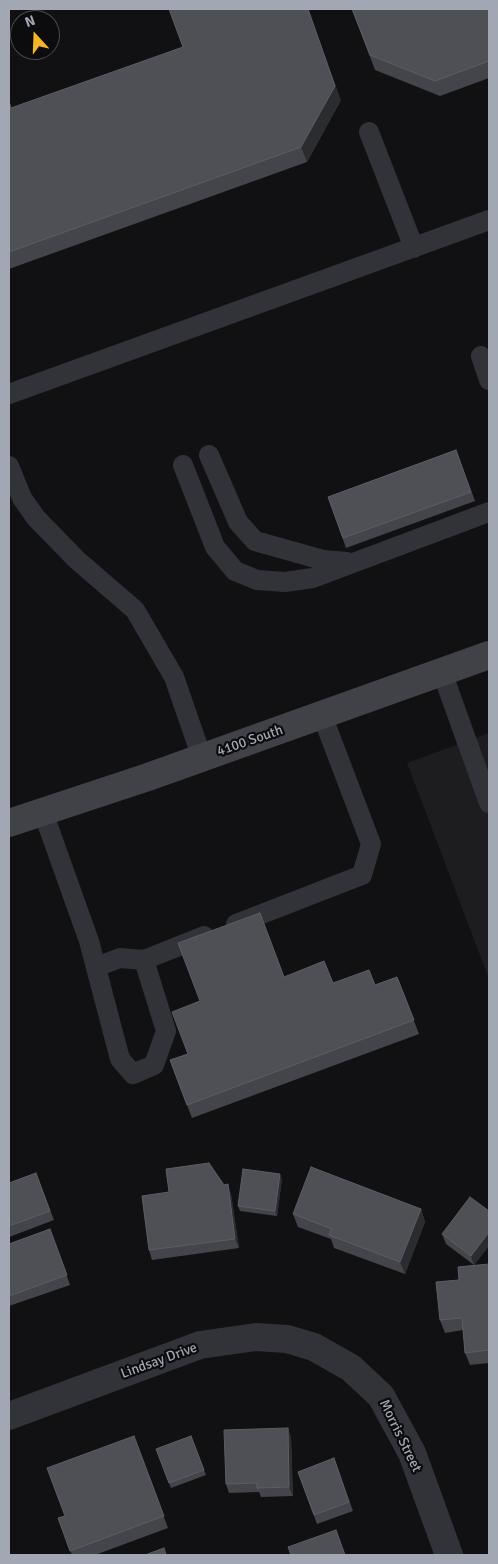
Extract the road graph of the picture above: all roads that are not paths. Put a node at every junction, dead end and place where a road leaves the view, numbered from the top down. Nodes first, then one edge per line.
1 (369, 132) dead end
2 (489, 220) edge
3 (414, 248) junction
4 (481, 356) dead end
5 (489, 380) edge
6 (9, 394) edge
7 (209, 455) dead end
8 (183, 465) dead end
9 (9, 466) edge
10 (489, 512) edge
11 (352, 562) junction
12 (489, 655) edge
13 (442, 672) junction
14 (322, 715) junction
15 (202, 758) junction
16 (489, 803) edge
17 (43, 812) junction
18 (9, 823) edge
19 (144, 960) junction
20 (96, 968) junction
21 (314, 1347) joint
22 (9, 1416) edge
23 (449, 1555) edge

1 - 3 lane
2 - 3 lane
3 - 6 lane
4 - 5 lane
7 - 11 lane
8 - 11 lane
9 - 15 lane
10 - 11 lane
12 - 13 main road, 4100 South
13 - 14 main road, 4100 South
13 - 16 lane
14 - 15 main road, 4100 South
14 - 19 lane
15 - 17 main road, 4100 South
17 - 18 main road, 4100 South
17 - 20 lane
19 - 20 lane
19 - 20 lane
21 - 22 street, Lindsay Drive
21 - 23 street, Morris Street

